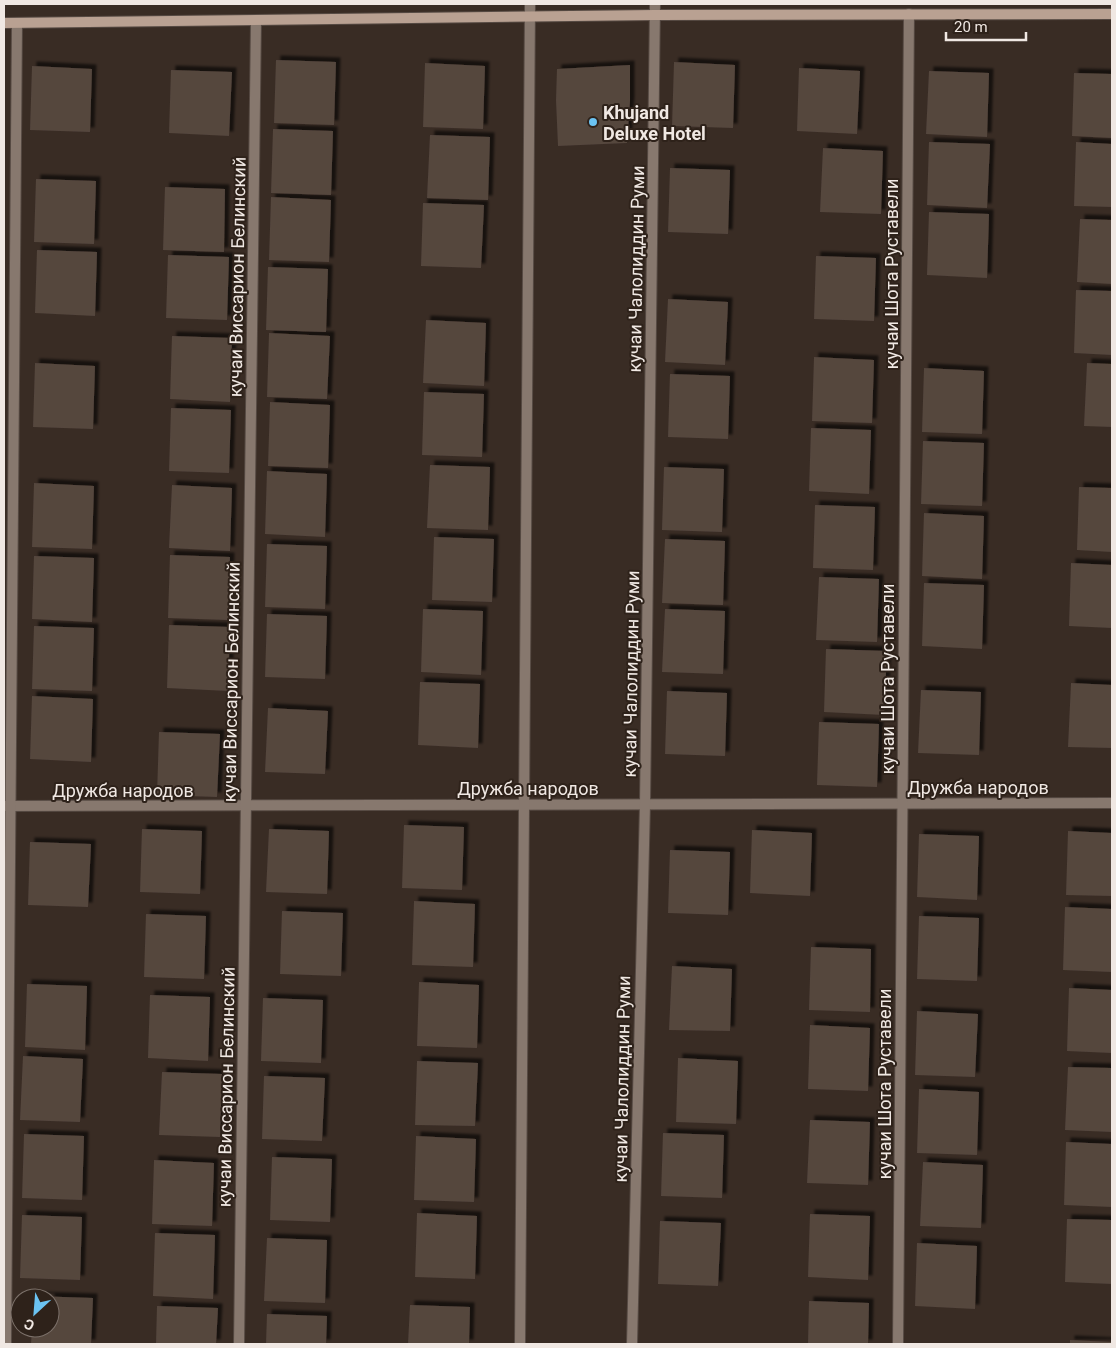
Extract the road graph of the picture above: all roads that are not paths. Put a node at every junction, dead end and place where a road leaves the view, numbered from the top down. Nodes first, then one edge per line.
1 (530, 4) edge
2 (655, 4) edge
3 (910, 14) junction
4 (1112, 14) edge
5 (655, 15) junction
6 (530, 16) junction
7 (256, 20) junction
8 (17, 22) junction
9 (4, 23) edge
10 (903, 803) junction
11 (1112, 803) edge
12 (524, 804) junction
13 (645, 804) junction
14 (246, 805) junction
15 (7, 806) edge
16 (6, 1344) edge
17 (239, 1344) edge
18 (520, 1344) edge
19 (632, 1344) edge
20 (898, 1344) edge

1 - 6 street
2 - 5 street, кучаи Чалолиддин Руми
3 - 4 main road
3 - 5 main road
3 - 10 street, кучаи Шота Руставели
5 - 6 main road
5 - 13 street, кучаи Чалолиддин Руми
6 - 7 main road
6 - 12 street
7 - 8 main road
7 - 14 street, кучаи Виссарион Белинский
8 - 9 main road
8 - 15 street
10 - 11 street, Дружба народов
10 - 13 street, Дружба народов
10 - 20 street, кучаи Шота Руставели
12 - 13 street, Дружба народов
12 - 14 street, Дружба народов
12 - 18 street
13 - 19 street, кучаи Чалолиддин Руми
14 - 15 street, Дружба народов
14 - 17 street, кучаи Виссарион Белинский
15 - 16 street

